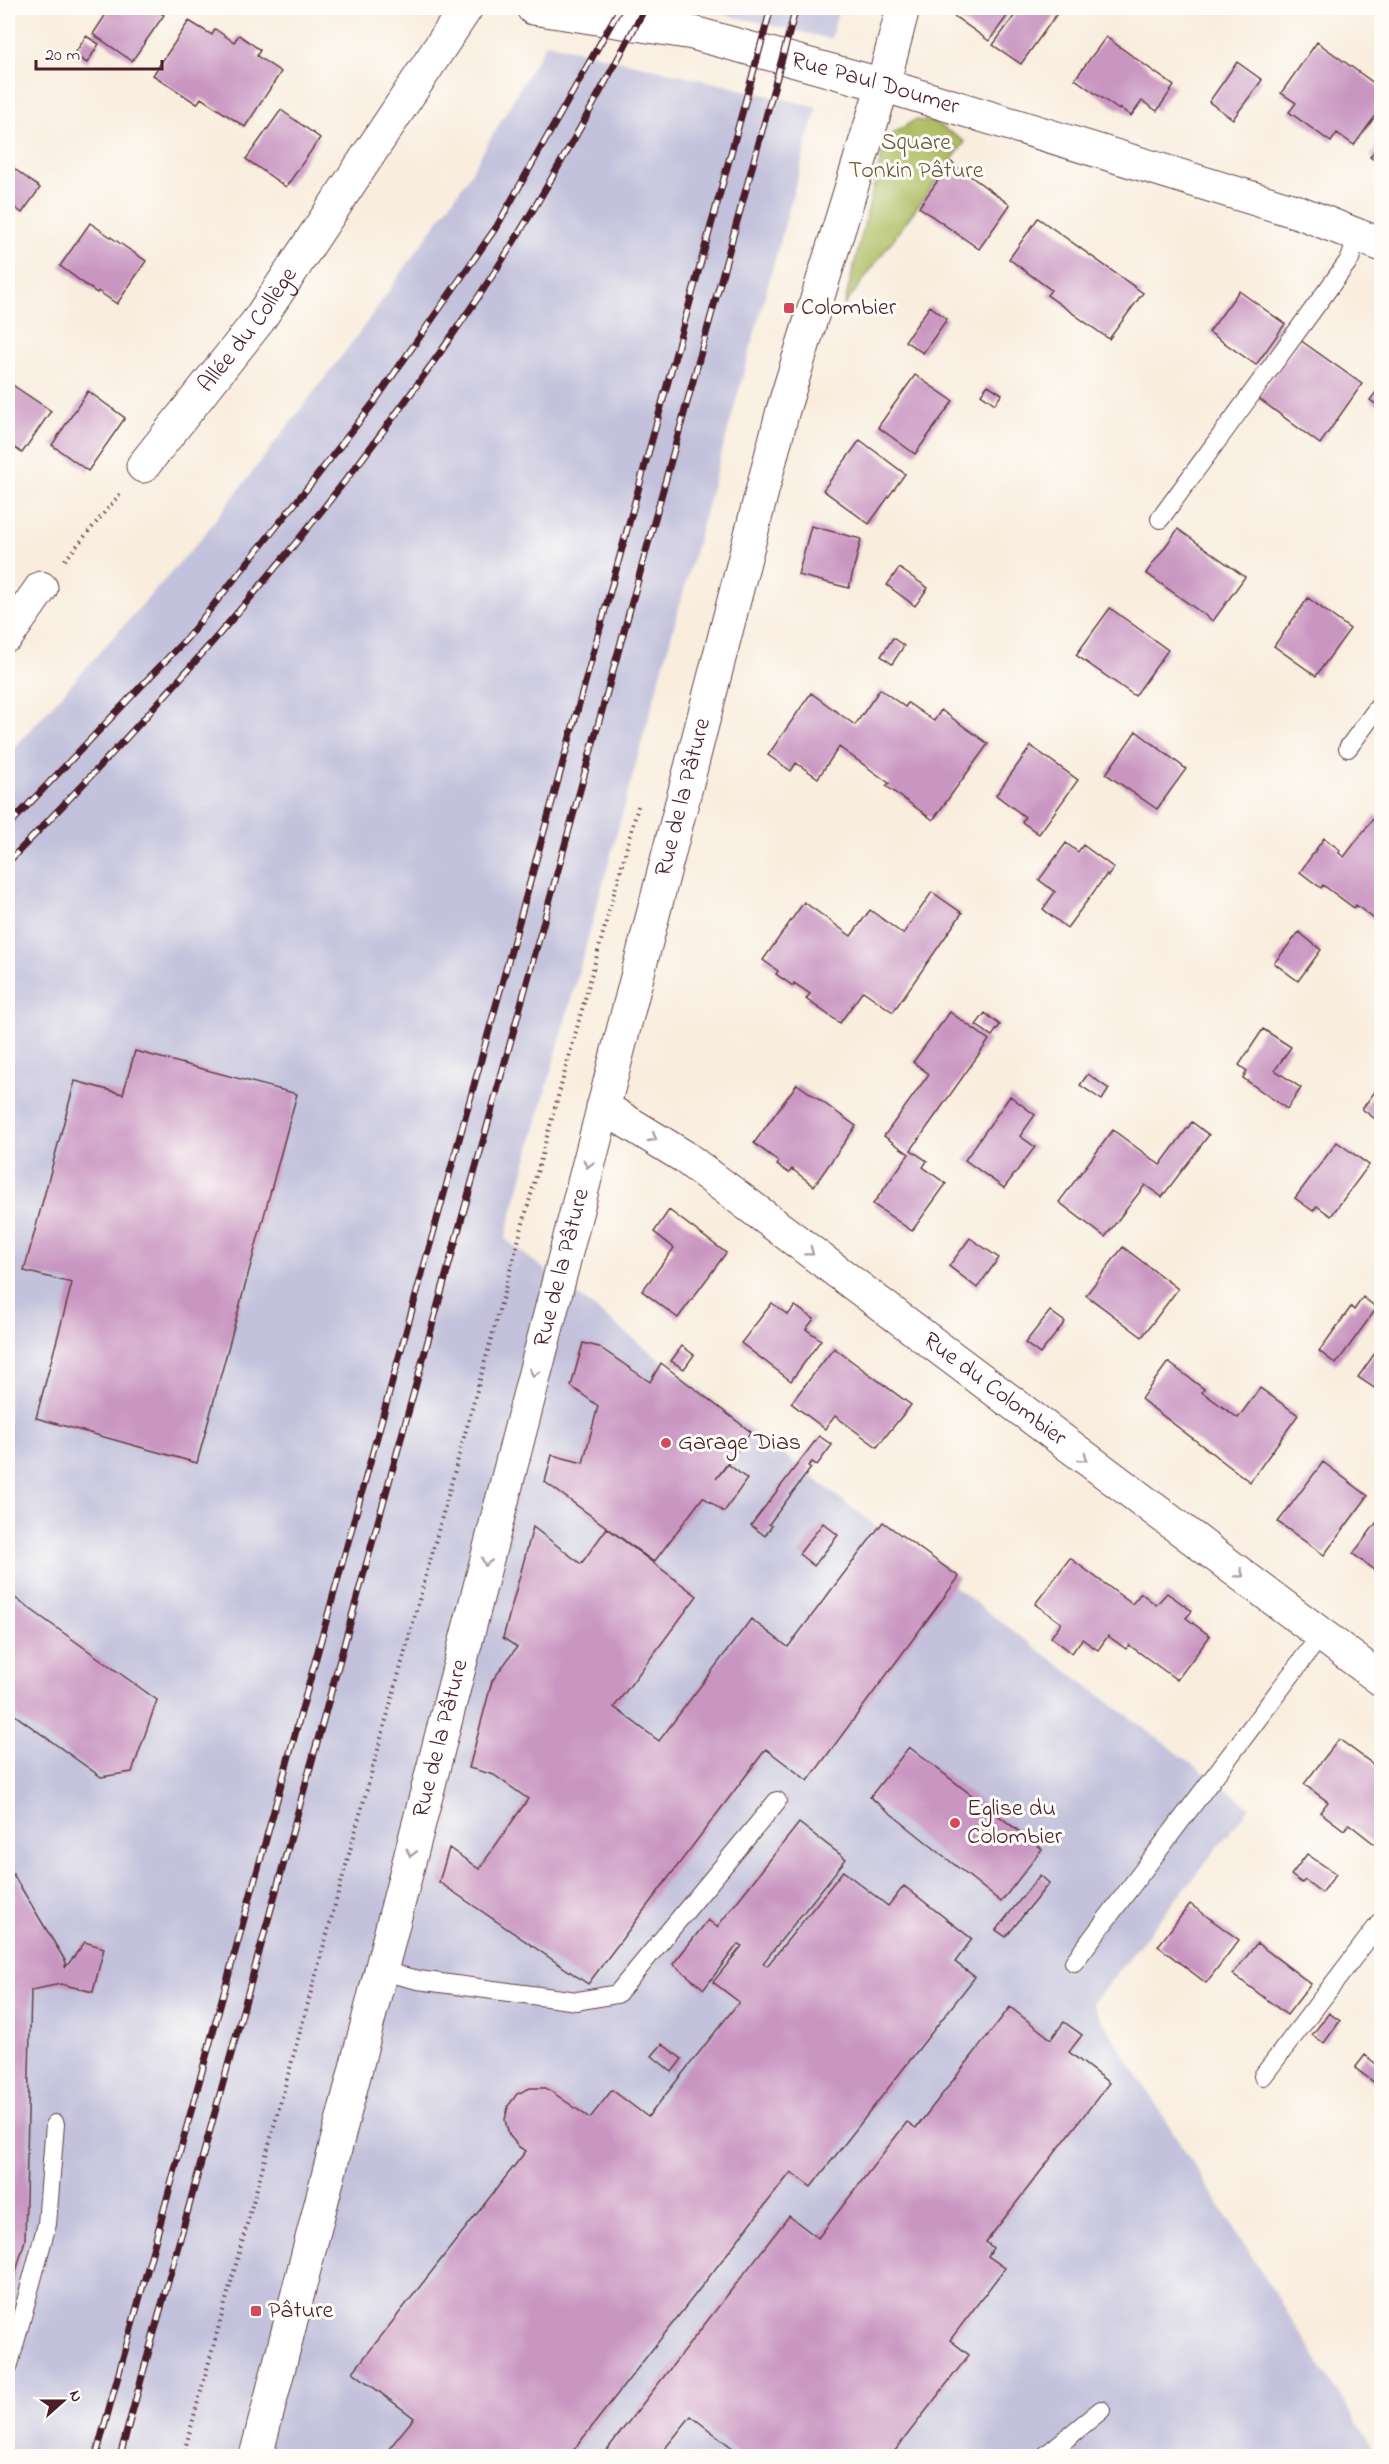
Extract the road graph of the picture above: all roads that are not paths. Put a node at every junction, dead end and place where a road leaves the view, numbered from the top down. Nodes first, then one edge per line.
1 (466, 8) edge
2 (533, 8) edge
3 (903, 8) edge
4 (883, 85) junction
5 (1370, 240) edge
6 (143, 466) road end
7 (1160, 519) dead end
8 (41, 588) road end
9 (8, 636) edge
10 (1382, 702) edge
11 (1348, 748) dead end
12 (603, 1107) junction
13 (1321, 1635) junction
14 (1382, 1680) edge
15 (777, 1801) dead end
16 (1382, 1920) edge
17 (1074, 1962) dead end
18 (381, 1971) junction
19 (1263, 2076) dead end
20 (55, 2124) dead end
21 (8, 2368) edge
22 (1101, 2410) dead end
23 (256, 2457) edge
24 (1045, 2457) edge

1 - 6 street, Allée du Collège
2 - 4 street, Rue Paul Doumer
3 - 4 street, Rue de la Pâture
4 - 5 street, Rue Paul Doumer
4 - 12 street, Rue de la Pâture
5 - 7 lane
8 - 9 street
10 - 11 lane
12 -> 13 street, Rue du Colombier
12 -> 18 street, Rue de la Pâture
13 - 14 street, Rue du Colombier
13 - 17 lane
15 - 18 lane
16 - 19 lane
18 - 23 street, Rue de la Pâture
20 - 21 lane
22 - 24 lane

